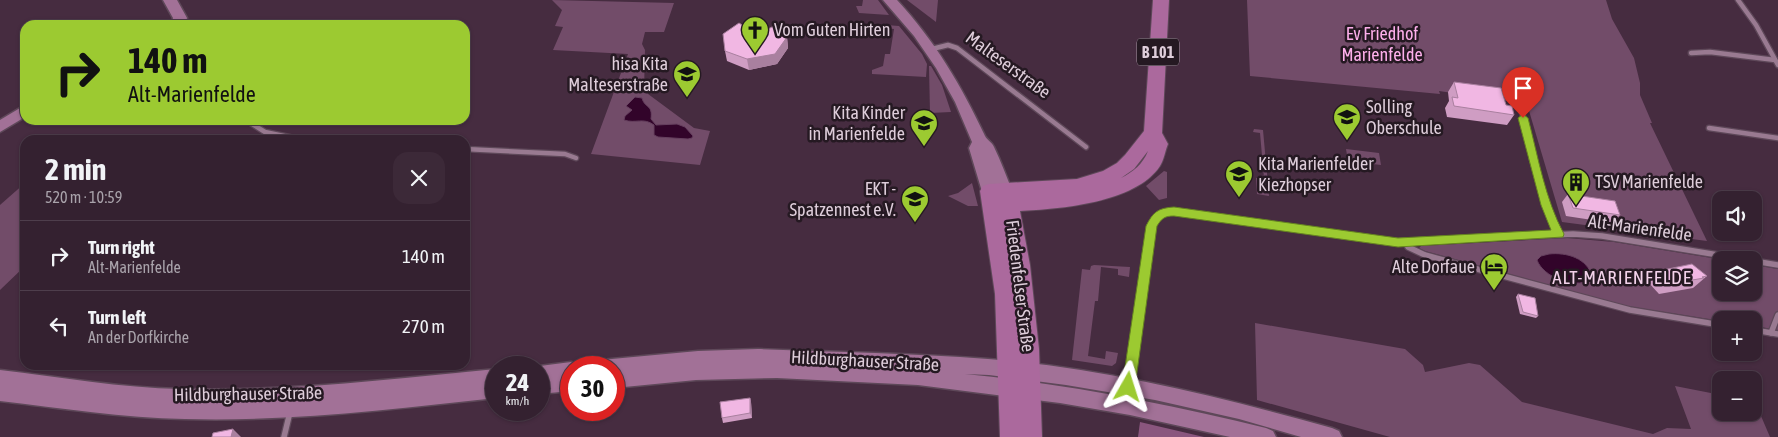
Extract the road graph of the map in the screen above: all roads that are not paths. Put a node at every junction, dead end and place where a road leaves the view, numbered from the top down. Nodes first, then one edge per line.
1 (170, 0) edge
2 (890, 0) edge
3 (1161, 0) edge
4 (1738, 0) edge
5 (179, 20) edge
6 (932, 49) junction
7 (1691, 53) dead end
8 (1775, 60) junction
9 (1778, 65) edge
10 (1518, 98) dead end
11 (20, 109) edge
12 (20, 113) edge
13 (0, 119) edge
14 (251, 125) edge
15 (0, 127) edge
16 (1709, 128) dead end
17 (275, 135) edge
18 (1778, 138) edge
19 (1086, 147) dead end
20 (470, 149) edge
21 (576, 158) dead end
22 (998, 198) junction
23 (1558, 234) junction
24 (1406, 242) junction
25 (1712, 254) edge
26 (1762, 262) edge
27 (1778, 265) edge
28 (1778, 315) edge
29 (1712, 324) edge
30 (1762, 332) edge
31 (1770, 333) junction
32 (1778, 334) edge
33 (625, 366) edge
34 (0, 378) edge
35 (485, 378) edge
36 (625, 379) edge
37 (1019, 380) junction
38 (485, 391) edge
39 (0, 393) edge
40 (1127, 396) junction
41 (293, 402) junction
42 (284, 437) edge
43 (1011, 437) edge
44 (1031, 437) edge
45 (1266, 437) edge
46 (1332, 437) edge

1 - 5 main road
2 - 6 main road
3 - 22 main road, B 101
4 - 8 street
6 - 19 street, Malteserstraße
6 - 22 main road, Friedenfelser Straße
7 - 8 street
8 - 9 street
10 - 23 street
11 - 13 main road
12 - 15 main road
14 - 17 street
16 - 18 street
20 - 21 street
22 - 37 main road, Friedenfelser Straße
23 - 24 street, Alt-Marienfelde
23 - 25 street, Alt-Marienfelde
24 - 29 street
24 - 40 street, Alt-Marienfelde
26 - 27 street
28 - 31 street
30 - 31 street
31 - 32 street
33 - 37 main road, Hildburghauser Straße
34 - 41 main road, Hildburghauser Straße
35 - 41 main road, Hildburghauser Straße
36 - 37 main road, Hildburghauser Straße
37 - 40 main road, Hildburghauser Straße
37 - 43 main road, Friedenfelser Straße
37 - 44 main road, Friedenfelser Straße
38 - 41 main road, Hildburghauser Straße
39 - 41 main road, Hildburghauser Straße
40 - 45 main road
40 - 46 main road
41 - 42 street

